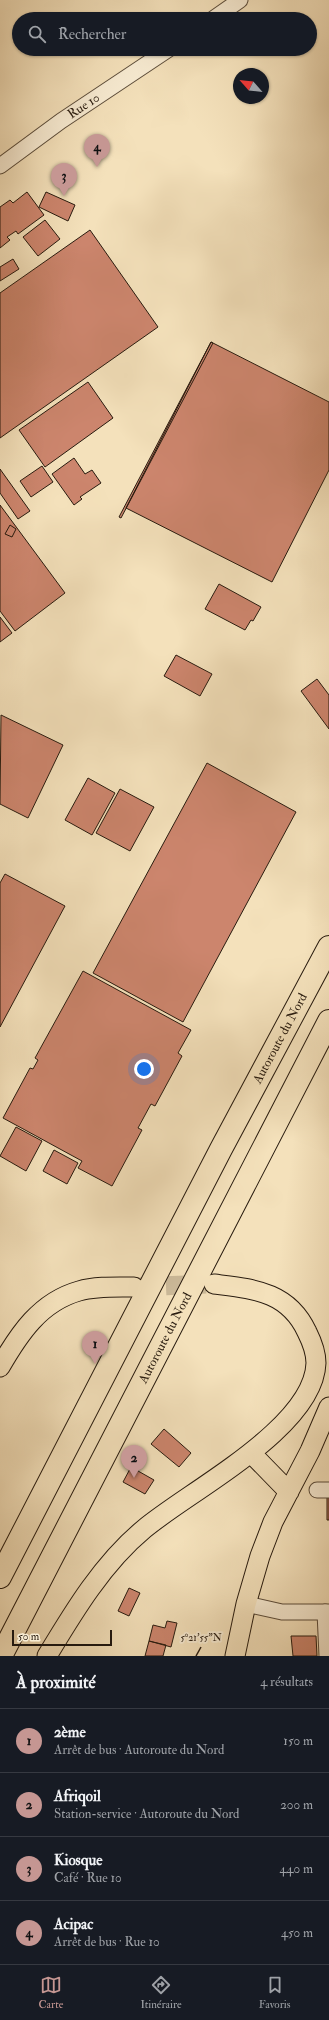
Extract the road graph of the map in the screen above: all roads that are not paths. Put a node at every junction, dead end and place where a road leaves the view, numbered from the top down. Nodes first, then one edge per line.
1 (240, 0) edge
2 (223, 12) edge
3 (158, 56) edge
4 (0, 166) edge
5 (329, 947) edge
6 (329, 1020) edge
7 (214, 1284) tunnel mouth
8 (134, 1287) tunnel mouth
9 (0, 1367) edge
10 (329, 1406) edge
11 (251, 1453) junction
12 (288, 1492) junction
13 (0, 1577) edge
14 (246, 1604) junction
15 (327, 1612) edge
16 (1, 1656) edge
17 (48, 1656) edge
18 (235, 1656) edge
19 (327, 1656) edge

1 - 2 street
3 - 4 street, Rue 10
5 - 13 highway, Autoroute du Nord
6 - 16 highway, Autoroute du Nord
7 - 11 main road
8 - 9 main road
10 - 12 main road
11 - 12 main road
11 - 17 main road
12 - 14 main road
14 - 15 street
14 - 18 main road
15 - 19 street

